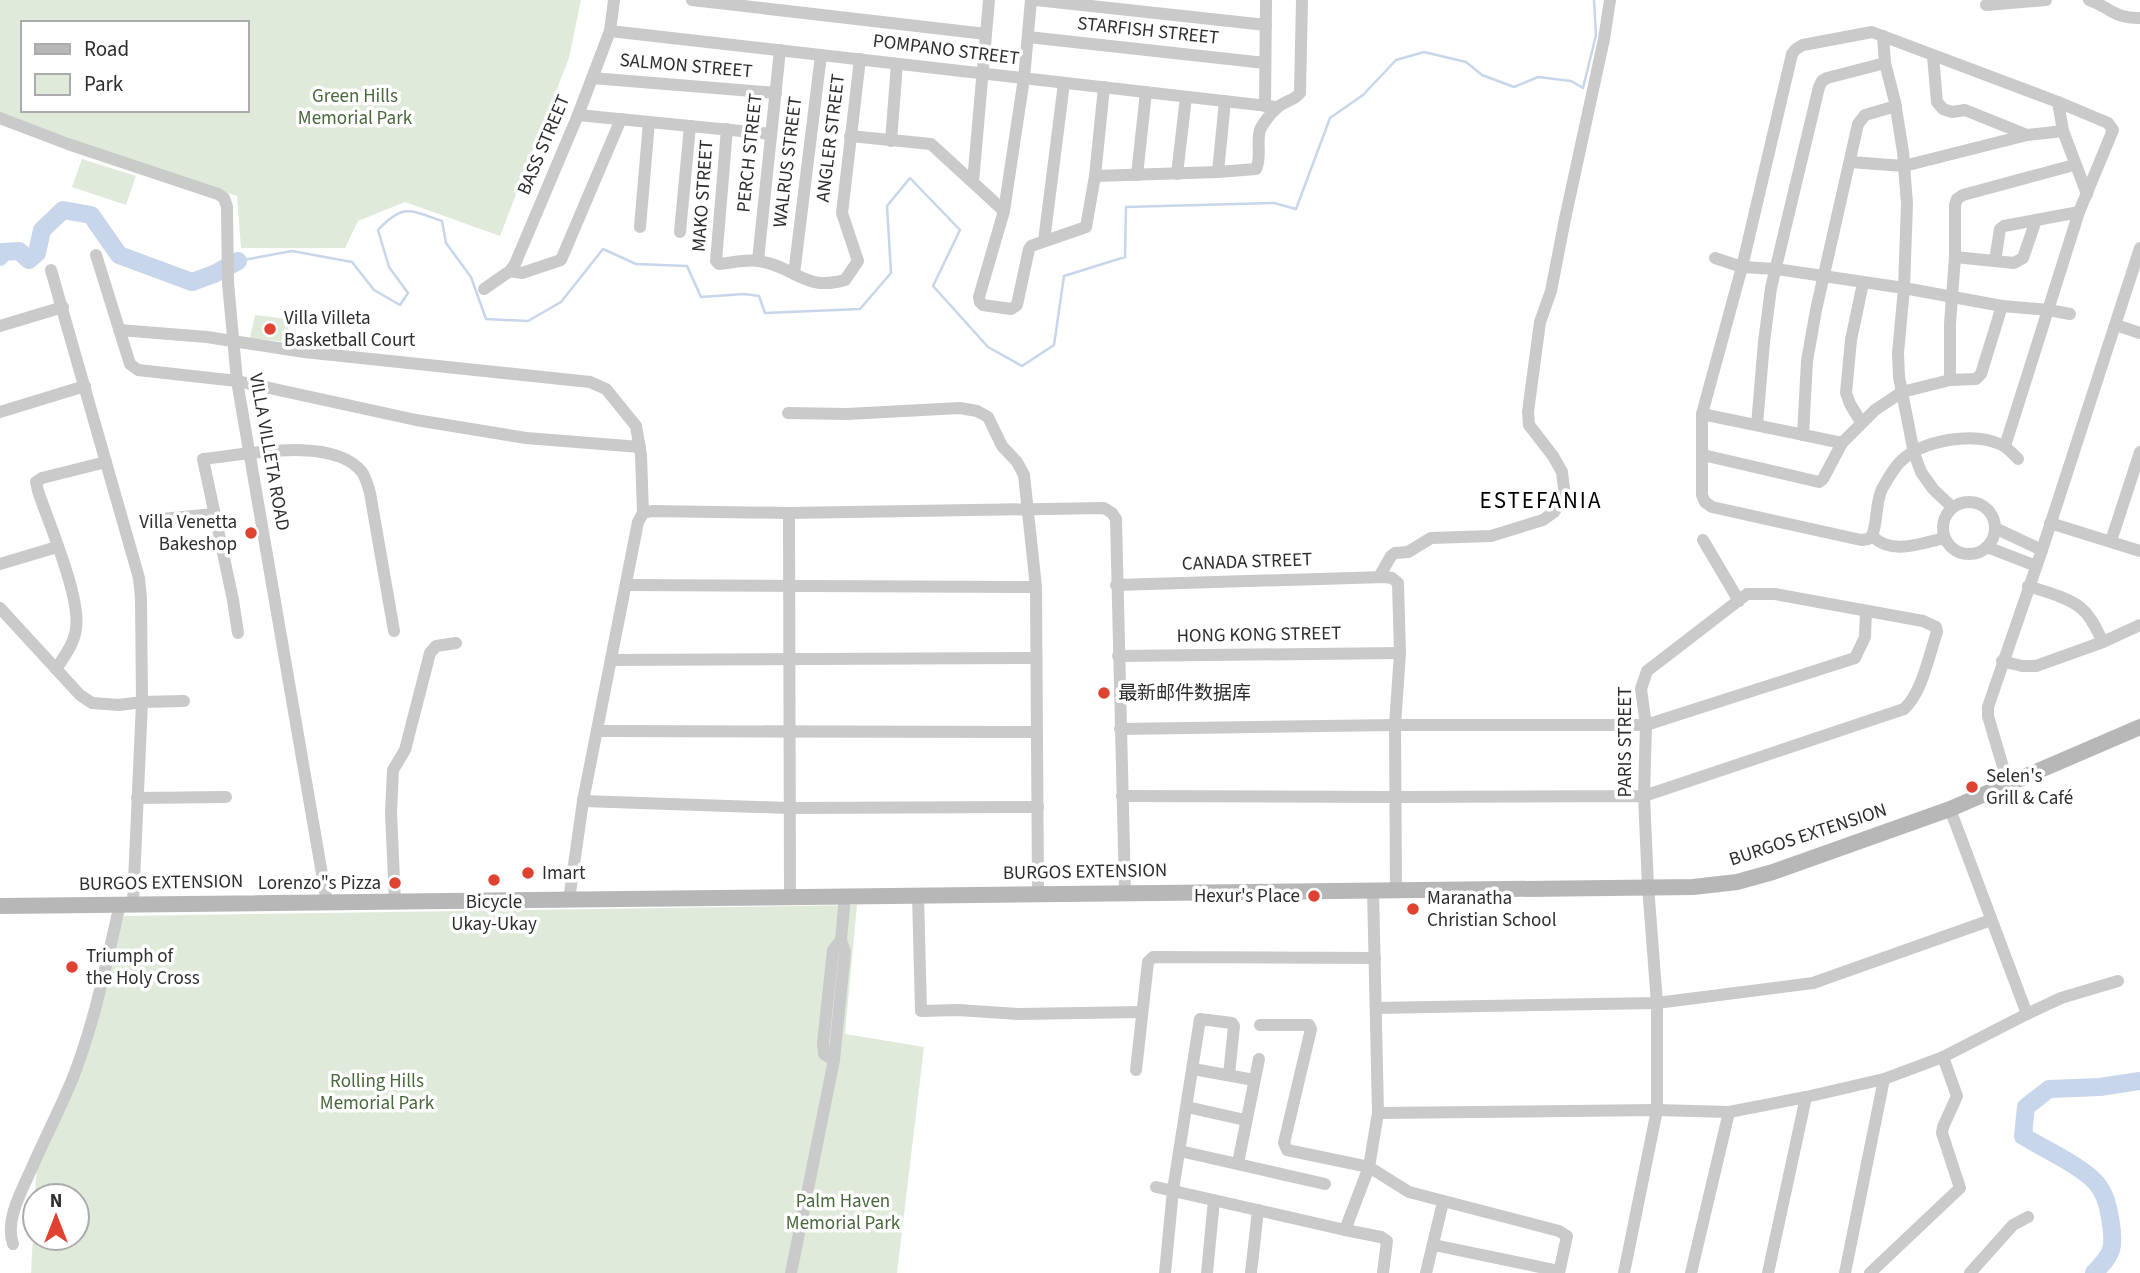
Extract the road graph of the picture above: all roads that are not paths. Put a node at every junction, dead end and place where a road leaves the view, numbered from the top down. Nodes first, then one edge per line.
1 (614, 0) edge
2 (692, 0) edge
3 (989, 0) edge
4 (1033, 0) edge
5 (1266, 0) edge
6 (1302, 0) edge
7 (1610, 0) edge
8 (2046, 0) edge
9 (2088, 0) edge
10 (1986, 5) dead end
11 (2140, 18) edge
12 (1266, 25) junction
13 (610, 31) junction
14 (986, 34) junction
15 (1882, 36) junction
16 (1028, 37) junction
17 (780, 50) junction
18 (821, 55) junction
19 (1933, 56) junction
20 (860, 59) junction
21 (1265, 63) junction
22 (1885, 63) junction
23 (897, 64) junction
24 (983, 74) junction
25 (592, 78) junction
26 (1024, 78) junction
27 (1064, 83) junction
28 (1104, 87) junction
29 (1146, 92) junction
30 (776, 93) junction
31 (1186, 97) junction
32 (1225, 101) junction
33 (2058, 102) junction
34 (1271, 106) junction
35 (1896, 106) junction
36 (578, 115) junction
37 (621, 119) junction
38 (1, 120) edge
39 (649, 122) junction
40 (690, 126) junction
41 (727, 129) junction
42 (2063, 131) junction
43 (771, 134) junction
44 (2027, 135) junction
45 (850, 136) junction
46 (891, 141) junction
47 (1850, 162) junction
48 (2074, 164) junction
49 (1905, 166) junction
50 (1218, 172) junction
51 (1137, 174) junction
52 (1177, 174) junction
53 (1095, 176) junction
54 (973, 182) junction
55 (2087, 194) junction
56 (1004, 211) junction
57 (2080, 212) junction
58 (2036, 220) junction
59 (640, 227) dead end
60 (680, 232) dead end
61 (1044, 241) junction
62 (2140, 248) edge
63 (96, 255) dead end
64 (1955, 257) junction
65 (1715, 258) dead end
66 (758, 260) junction
67 (1995, 261) junction
68 (1742, 267) junction
69 (1776, 269) junction
70 (51, 270) dead end
71 (510, 271) junction
72 (794, 274) junction
73 (1822, 276) junction
74 (1863, 283) junction
75 (1904, 288) junction
76 (484, 289) dead end
77 (1954, 298) junction
78 (2002, 306) junction
79 (63, 307) junction
80 (2049, 310) junction
81 (2070, 314) dead end
82 (2116, 325) junction
83 (0, 326) edge
84 (120, 330) junction
85 (2140, 333) edge
86 (232, 342) junction
87 (1950, 380) junction
88 (237, 381) junction
89 (85, 386) junction
90 (1902, 392) junction
91 (0, 412) edge
92 (788, 413) dead end
93 (1702, 414) junction
94 (1861, 422) junction
95 (1757, 425) junction
96 (1803, 435) junction
97 (1842, 443) junction
98 (2005, 446) junction
99 (640, 447) junction
100 (2140, 452) edge
101 (1914, 453) junction
102 (250, 455) junction
103 (1703, 455) junction
104 (2018, 459) dead end
105 (106, 462) junction
106 (1952, 507) junction
107 (1026, 508) junction
108 (643, 513) junction
109 (789, 513) junction
110 (214, 514) junction
111 (152, 520) dead end
112 (2050, 523) junction
113 (1995, 528) junction
114 (1872, 536) junction
115 (1945, 537) junction
116 (1703, 540) dead end
117 (2111, 541) junction
118 (57, 547) junction
119 (1987, 547) junction
120 (2042, 550) junction
121 (2140, 551) edge
122 (0, 564) edge
123 (2036, 566) junction
124 (1379, 577) junction
125 (626, 585) junction
126 (1116, 585) junction
127 (789, 586) junction
128 (2028, 586) junction
129 (1036, 587) junction
130 (1739, 601) junction
131 (0, 608) edge
132 (1866, 611) junction
133 (2140, 625) edge
134 (394, 631) dead end
135 (238, 633) dead end
136 (2104, 642) junction
137 (456, 643) dead end
138 (1400, 653) junction
139 (1118, 656) junction
140 (789, 658) junction
141 (1036, 658) junction
142 (611, 660) junction
143 (2002, 661) junction
144 (56, 669) junction
145 (184, 701) dead end
146 (142, 702) junction
147 (1646, 724) junction
148 (1395, 725) junction
149 (2140, 727) edge
150 (1120, 729) junction
151 (597, 731) junction
152 (789, 732) junction
153 (1037, 732) junction
154 (2008, 784) junction
155 (1122, 796) junction
156 (1644, 796) junction
157 (226, 797) dead end
158 (1396, 797) junction
159 (137, 798) junction
160 (583, 801) junction
161 (1038, 807) junction
162 (789, 808) junction
163 (1950, 809) junction
164 (1648, 886) junction
165 (1373, 889) junction
166 (1396, 890) junction
167 (1125, 892) junction
168 (1038, 893) junction
169 (918, 895) junction
170 (845, 896) junction
171 (790, 897) junction
172 (569, 900) junction
173 (396, 902) junction
174 (327, 903) junction
175 (126, 904) junction
176 (0, 906) edge
177 (1991, 920) junction
178 (1374, 957) junction
179 (2118, 981) dead end
180 (1657, 1003) junction
181 (1376, 1008) junction
182 (1141, 1012) junction
183 (2027, 1014) junction
184 (1259, 1025) dead end
185 (1943, 1057) junction
186 (1259, 1059) dead end
187 (1193, 1069) junction
188 (1136, 1070) dead end
189 (1229, 1075) junction
190 (1884, 1079) junction
191 (1254, 1080) junction
192 (1806, 1097) junction
193 (1187, 1107) junction
194 (1657, 1110) junction
195 (1729, 1112) junction
196 (1378, 1113) junction
197 (1245, 1121) junction
198 (1180, 1151) junction
199 (1238, 1163) junction
200 (1369, 1167) junction
201 (1325, 1184) dead end
202 (1156, 1187) dead end
203 (1173, 1191) junction
204 (1214, 1200) junction
205 (1443, 1202) junction
206 (1258, 1210) junction
207 (2028, 1217) dead end
208 (1345, 1230) junction
209 (13, 1244) dead end
210 (1434, 1245) junction
211 (1559, 1272) edge
212 (791, 1273) edge
213 (1165, 1273) edge
214 (1207, 1273) edge
215 (1251, 1273) edge
216 (1383, 1273) edge
217 (1426, 1273) edge
218 (1624, 1273) edge
219 (1691, 1273) edge
220 (1768, 1273) edge
221 (1845, 1273) edge
222 (1870, 1273) edge
223 (1970, 1273) edge

1 - 13 street, BASS STREET
2 - 14 street
3 - 14 street
4 - 12 street
4 - 16 street
5 - 12 street
6 - 34 street
7 - 124 street
8 - 10 street
9 - 11 street
12 - 21 street
13 - 17 street, POMPANO STREET
13 - 25 street, BASS STREET
14 - 24 street
15 - 19 street
15 - 22 street
15 - 68 street
16 - 21 street, STARFISH STREET
16 - 26 street
17 - 18 street, POMPANO STREET
17 - 30 street, PERCH STREET
18 - 20 street, POMPANO STREET
18 - 72 street, WALRUS STREET
19 - 33 street
19 - 44 street
20 - 23 street, POMPANO STREET
20 - 45 street, ANGLER STREET
21 - 34 street
22 - 35 street
22 - 69 street
23 - 24 street, POMPANO STREET
23 - 46 street
24 - 26 street, POMPANO STREET
24 - 54 street
25 - 30 street, SALMON STREET
25 - 36 street, BASS STREET
26 - 27 street, POMPANO STREET
26 - 56 street
27 - 28 street, POMPANO STREET
27 - 61 street
28 - 29 street, POMPANO STREET
28 - 53 street
29 - 31 street, POMPANO STREET
29 - 51 street
30 - 43 street, PERCH STREET
31 - 32 street, POMPANO STREET
31 - 52 street
32 - 34 street, POMPANO STREET
32 - 50 street
33 - 42 street
33 - 55 street
34 - 50 street
35 - 47 street
35 - 49 street
36 - 37 street
36 - 71 street, BASS STREET
37 - 39 street
37 - 71 street
38 - 86 street, VILLA VILLETA ROAD
39 - 40 street
39 - 59 street
40 - 41 street
40 - 60 street
41 - 43 street
41 - 66 street, MAKO STREET
42 - 44 street
42 - 48 street
43 - 66 street, PERCH STREET
44 - 49 street
45 - 46 street
45 - 72 street, ANGLER STREET
46 - 54 street
47 - 49 street
47 - 73 street
48 - 55 street
48 - 64 street
49 - 75 street
50 - 52 street
51 - 52 street
51 - 53 street
53 - 61 street
54 - 56 street
55 - 57 street
56 - 61 street
57 - 58 street
57 - 80 street
58 - 67 street
58 - 67 street
62 - 82 street
63 - 84 street
64 - 67 street
64 - 77 street
65 - 68 street
66 - 72 street
68 - 69 street
68 - 93 street
69 - 73 street
69 - 95 street
70 - 79 street
71 - 76 street
73 - 74 street
73 - 96 street
74 - 75 street
74 - 94 street
75 - 77 street
75 - 90 street
77 - 78 street
77 - 87 street
78 - 80 street
78 - 87 street
79 - 83 street
79 - 89 street
80 - 81 street
80 - 98 street
82 - 85 street
82 - 112 street
84 - 86 street
84 - 88 street
86 - 88 street, VILLA VILLETA ROAD
86 - 99 street
87 - 90 street
88 - 99 street
88 - 102 street, VILLA VILLETA ROAD
89 - 91 street
89 - 105 street
90 - 94 street
90 - 101 street
92 - 107 street
93 - 95 street
93 - 103 street
94 - 97 street
95 - 96 street
96 - 97 street
97 - 103 street
98 - 101 street
98 - 104 street
99 - 108 street
100 - 117 street
101 - 106 street
101 - 114 street
102 - 110 street
102 - 134 street
102 - 174 street, VILLA VILLETA ROAD
103 - 114 street
105 - 118 street
105 - 146 street
106 - 113 street
106 - 115 street
107 - 109 street
107 - 126 street
107 - 129 street
108 - 109 street
108 - 125 street
109 - 127 street
110 - 111 street
110 - 135 street
112 - 117 street
112 - 120 street
113 - 119 street
113 - 120 street
114 - 115 street
115 - 119 street
116 - 130 street
117 - 121 street
118 - 122 street
118 - 144 street
119 - 123 street
120 - 123 street
123 - 128 street
124 - 126 street, CANADA STREET
124 - 138 street
125 - 127 street
125 - 142 street
126 - 139 street
127 - 129 street
127 - 140 street
128 - 136 street
128 - 143 street
129 - 141 street
130 - 132 street, PARIS STREET
130 - 147 street, PARIS STREET
131 - 144 street
132 - 147 street
132 - 156 street, PARIS STREET
133 - 136 street
136 - 143 street
137 - 173 street
138 - 139 street, HONG KONG STREET
138 - 148 street
139 - 150 street
140 - 141 street
140 - 142 street
140 - 152 street
141 - 153 street
142 - 151 street
143 - 154 street
144 - 146 street
145 - 146 street
146 - 159 street
147 - 148 street
147 - 156 street, PARIS STREET
148 - 150 street
148 - 158 street
149 - 154 main road, BURGOS EXTENSION
150 - 155 street
151 - 152 street
151 - 160 street
152 - 153 street
152 - 162 street
153 - 161 street
154 - 163 main road, BURGOS EXTENSION
155 - 158 street
155 - 167 street
156 - 158 street
156 - 164 street, PARIS STREET
157 - 159 street
158 - 166 street
159 - 175 street
160 - 162 street
160 - 172 street
161 - 162 street
161 - 168 street
162 - 171 street
163 - 164 main road, BURGOS EXTENSION
163 - 177 street
164 - 166 main road, BURGOS EXTENSION
164 - 180 street, PARIS STREET
165 - 166 main road, BURGOS EXTENSION
165 - 167 main road, BURGOS EXTENSION
165 - 178 street
167 - 168 main road, BURGOS EXTENSION
168 - 169 main road, BURGOS EXTENSION
169 - 170 main road, BURGOS EXTENSION
169 - 182 street
170 - 171 main road, BURGOS EXTENSION
170 - 212 street
171 - 172 main road, BURGOS EXTENSION
172 - 173 main road, BURGOS EXTENSION
173 - 174 main road, BURGOS EXTENSION
174 - 175 main road, BURGOS EXTENSION
175 - 176 main road, BURGOS EXTENSION
175 - 209 street
177 - 180 street
177 - 183 street
178 - 181 street
178 - 182 street
179 - 183 street
180 - 181 street
180 - 194 street, PARIS STREET
181 - 196 street
182 - 188 street
183 - 185 street
184 - 200 street
185 - 190 street
185 - 222 street
186 - 191 street
187 - 189 street
187 - 189 street
187 - 193 street
189 - 191 street
190 - 192 street
190 - 221 street
191 - 197 street
192 - 195 street
192 - 220 street
193 - 197 street
193 - 198 street
194 - 195 street
194 - 196 street
194 - 218 street, PARIS STREET
195 - 219 street
196 - 200 street
197 - 199 street
198 - 199 street
198 - 203 street
199 - 201 street
200 - 205 street
200 - 208 street
202 - 203 street
203 - 204 street
203 - 213 street
204 - 206 street
204 - 214 street
205 - 210 street
205 - 211 street
206 - 208 street
206 - 215 street
207 - 223 street
208 - 216 street
210 - 211 street
210 - 217 street

